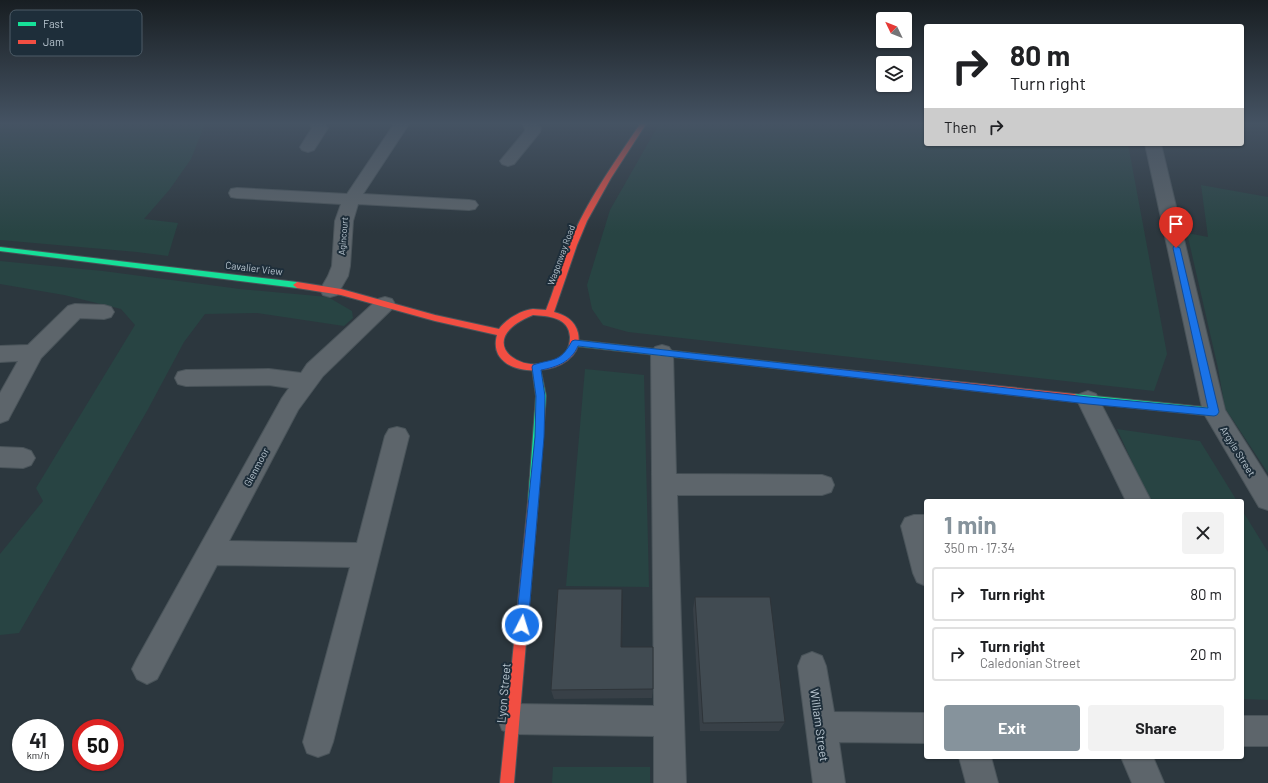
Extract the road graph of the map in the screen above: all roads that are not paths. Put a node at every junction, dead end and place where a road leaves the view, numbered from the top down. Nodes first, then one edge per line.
1 (377, 161) edge
2 (619, 161) edge
3 (1157, 161) edge
4 (237, 193) dead end
5 (351, 200) junction
6 (469, 205) dead end
7 (0, 250) edge
8 (330, 290) junction
9 (385, 304) junction
10 (104, 312) dead end
11 (549, 313) junction
12 (502, 333) junction
13 (575, 343) junction
14 (33, 353) junction
15 (662, 353) junction
16 (0, 354) edge
17 (536, 367) junction
18 (186, 378) dead end
19 (305, 382) junction
20 (1088, 400) junction
21 (1214, 412) junction
22 (0, 414) edge
23 (397, 436) dead end
24 (0, 457) edge
25 (23, 458) dead end
26 (665, 484) junction
27 (822, 485) dead end
28 (1138, 499) edge
29 (1268, 499) edge
30 (924, 526) edge
31 (210, 553) junction
32 (366, 555) junction
33 (924, 565) edge
34 (812, 666) dead end
35 (147, 669) dead end
36 (513, 719) junction
37 (669, 721) junction
38 (821, 727) junction
39 (924, 728) edge
40 (1244, 731) edge
41 (1268, 731) edge
42 (318, 742) dead end
43 (976, 759) edge
44 (1138, 759) edge
45 (507, 783) edge
46 (670, 783) edge
47 (829, 783) edge
48 (982, 783) edge
49 (1148, 783) edge

1 - 5 street, Agincourt
2 - 11 street, Wagonway Road
3 - 21 street, Argyle Street
4 - 5 street
5 - 6 street
5 - 8 street, Agincourt
7 - 8 street, Cavalier View
8 - 9 street, Cavalier View
9 - 12 street, Cavalier View
9 - 19 street, Glenmoor
10 - 14 street
11 - 12 street
11 - 13 street
12 - 17 street
13 - 15 street
13 - 17 street
14 - 16 street
14 - 22 street
15 - 20 street
15 - 26 street
17 - 36 street, Lyon Street
18 - 19 street
19 - 31 street, Glenmoor
20 - 21 street
20 - 28 street
21 - 29 street, Argyle Street
23 - 32 street
24 - 25 street
26 - 27 street
26 - 37 street
30 - 33 street
31 - 32 street
31 - 35 street, Glenmoor
32 - 42 street
34 - 38 street, William Street
36 - 37 street
36 - 45 street, Lyon Street
37 - 46 street
38 - 39 street
38 - 47 street, William Street
40 - 41 street
43 - 48 street
44 - 49 street

